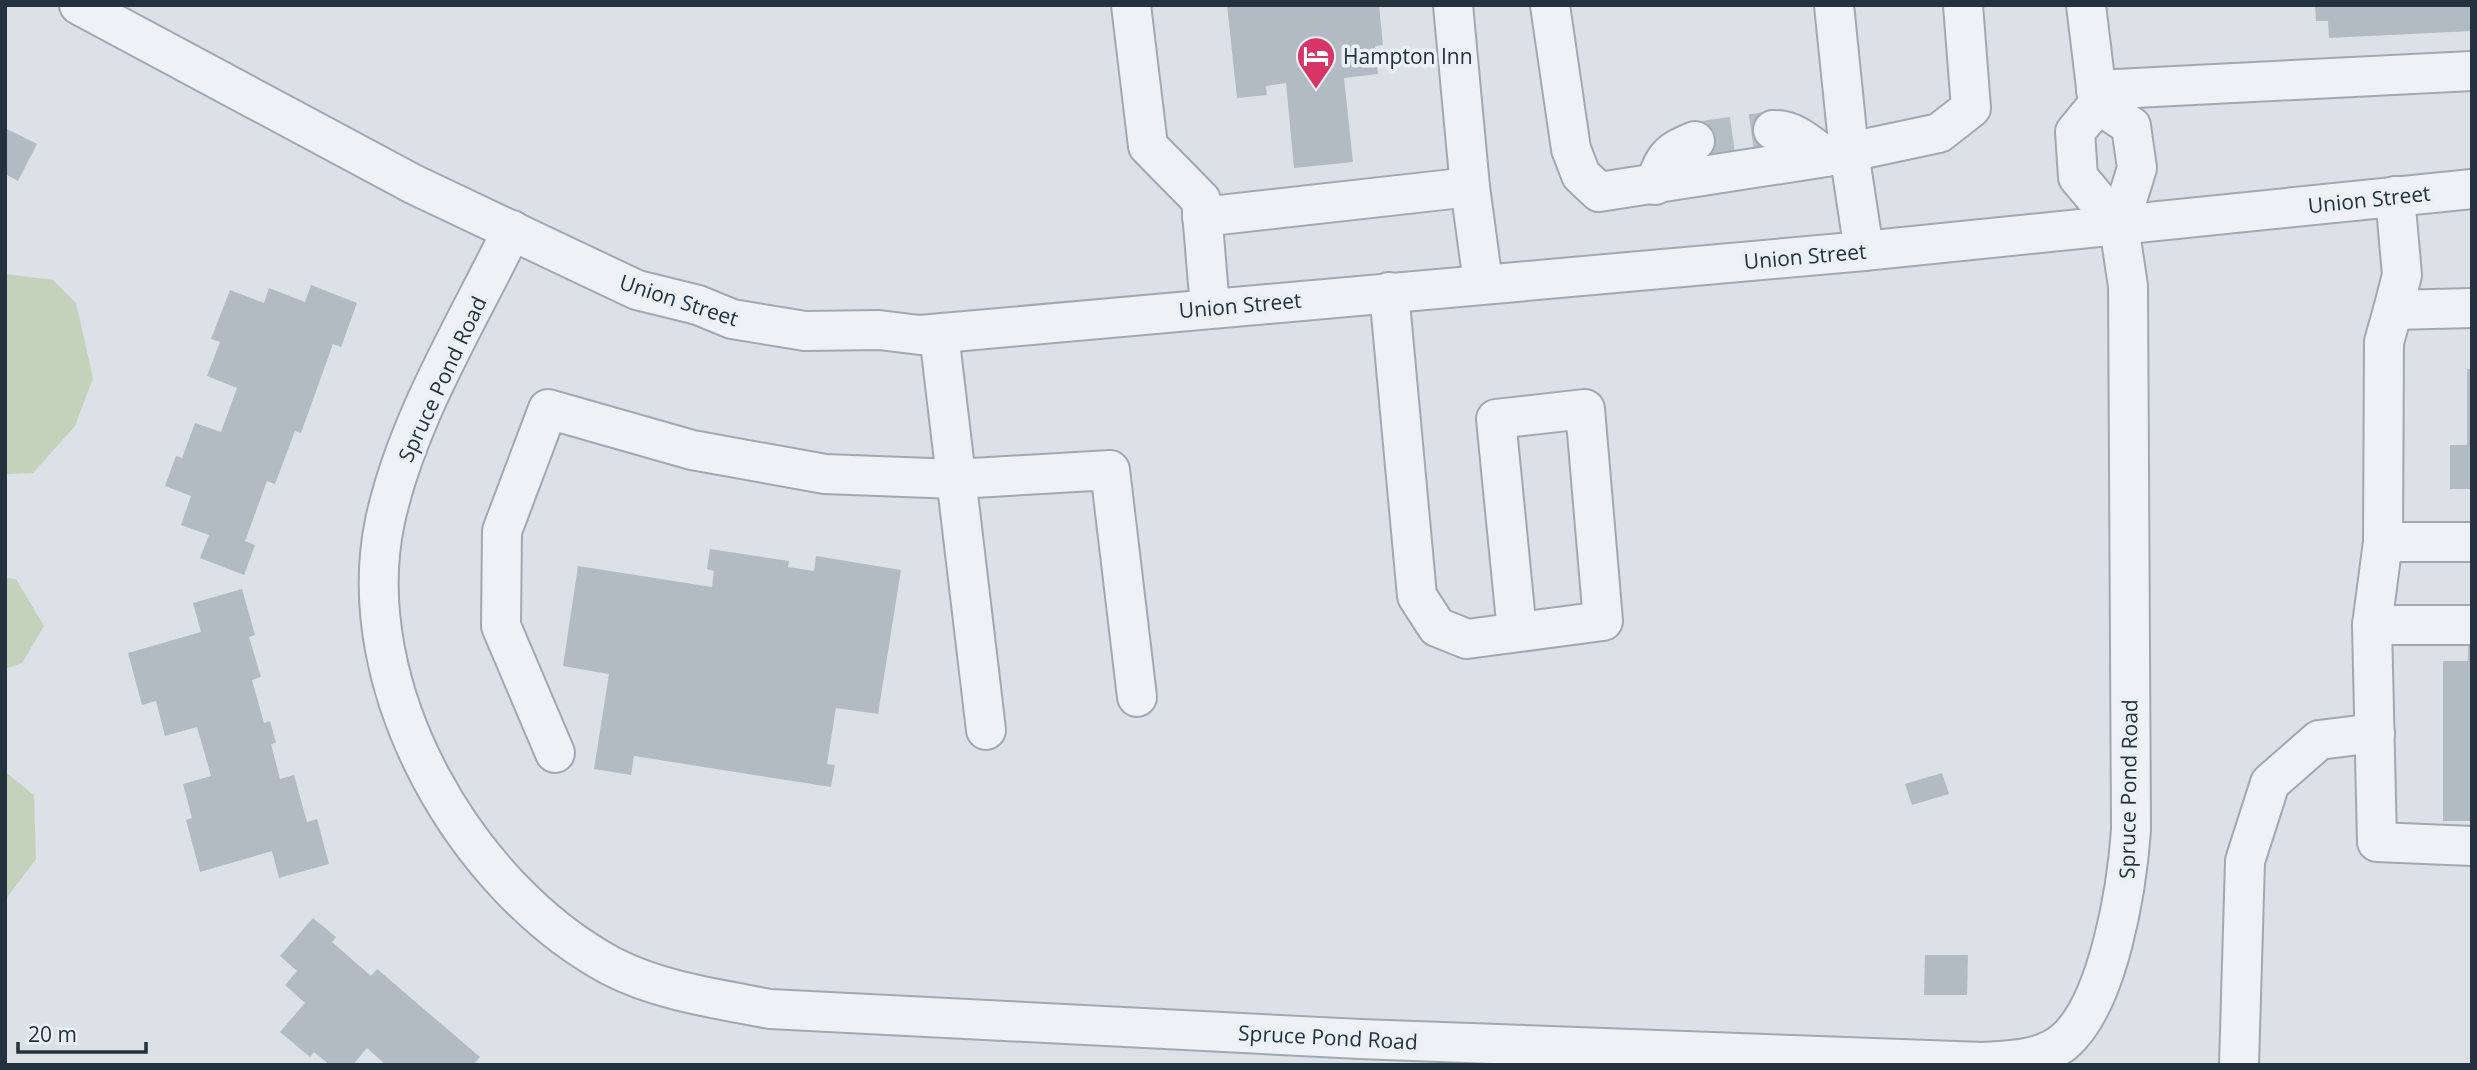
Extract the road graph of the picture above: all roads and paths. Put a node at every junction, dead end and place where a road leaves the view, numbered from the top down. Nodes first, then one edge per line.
1 (79, 5) edge
2 (1131, 5) edge
3 (1453, 5) edge
4 (1550, 5) edge
5 (1835, 5) edge
6 (1963, 5) edge
7 (2085, 5) edge
8 (2472, 71) edge
9 (2097, 97) junction
10 (1773, 130) tunnel mouth
11 (1696, 141) tunnel mouth
12 (1838, 155) junction
13 (1655, 185) junction
14 (1470, 187) junction
15 (2472, 189) edge
16 (2395, 195) junction
17 (1202, 217) junction
18 (2119, 226) junction
19 (513, 230) junction
20 (1864, 251) junction
21 (1483, 284) junction
22 (1389, 292) junction
23 (1210, 308) junction
24 (2472, 308) edge
25 (2393, 310) junction
26 (939, 334) junction
27 (956, 479) junction
28 (2383, 542) junction
29 (2472, 542) edge
30 (2372, 625) junction
31 (2472, 625) edge
32 (1517, 632) junction
33 (1137, 697) dead end
34 (986, 730) dead end
35 (2375, 733) junction
36 (555, 753) dead end
37 (2472, 846) edge
38 (1359, 1052) edge
39 (2239, 1065) edge

1 - 19 street, Union Street
2 - 17 street
3 - 14 street
4 - 13 street
5 - 12 street
6 - 12 street
7 - 9 street
8 - 9 street
9 - 18 street
9 - 18 street
10 - 12 street
11 - 13 street
12 - 13 street
12 - 20 street
14 - 17 street
14 - 21 street
15 - 16 street, Union Street
16 - 18 street, Union Street
16 - 25 street
17 - 23 street
18 - 20 street, Union Street
18 - 38 street, Spruce Pond Road
19 - 26 street, Union Street
19 - 38 street, Spruce Pond Road
20 - 21 street, Union Street
21 - 22 street, Union Street
22 - 23 street, Union Street
22 - 32 street
23 - 26 street, Union Street
24 - 25 street
25 - 28 street
26 - 27 street
27 - 33 street
27 - 34 street
27 - 36 street
28 - 29 street
28 - 30 street
30 - 31 street
30 - 35 street
32 - 32 street
35 - 37 street
35 - 39 street

